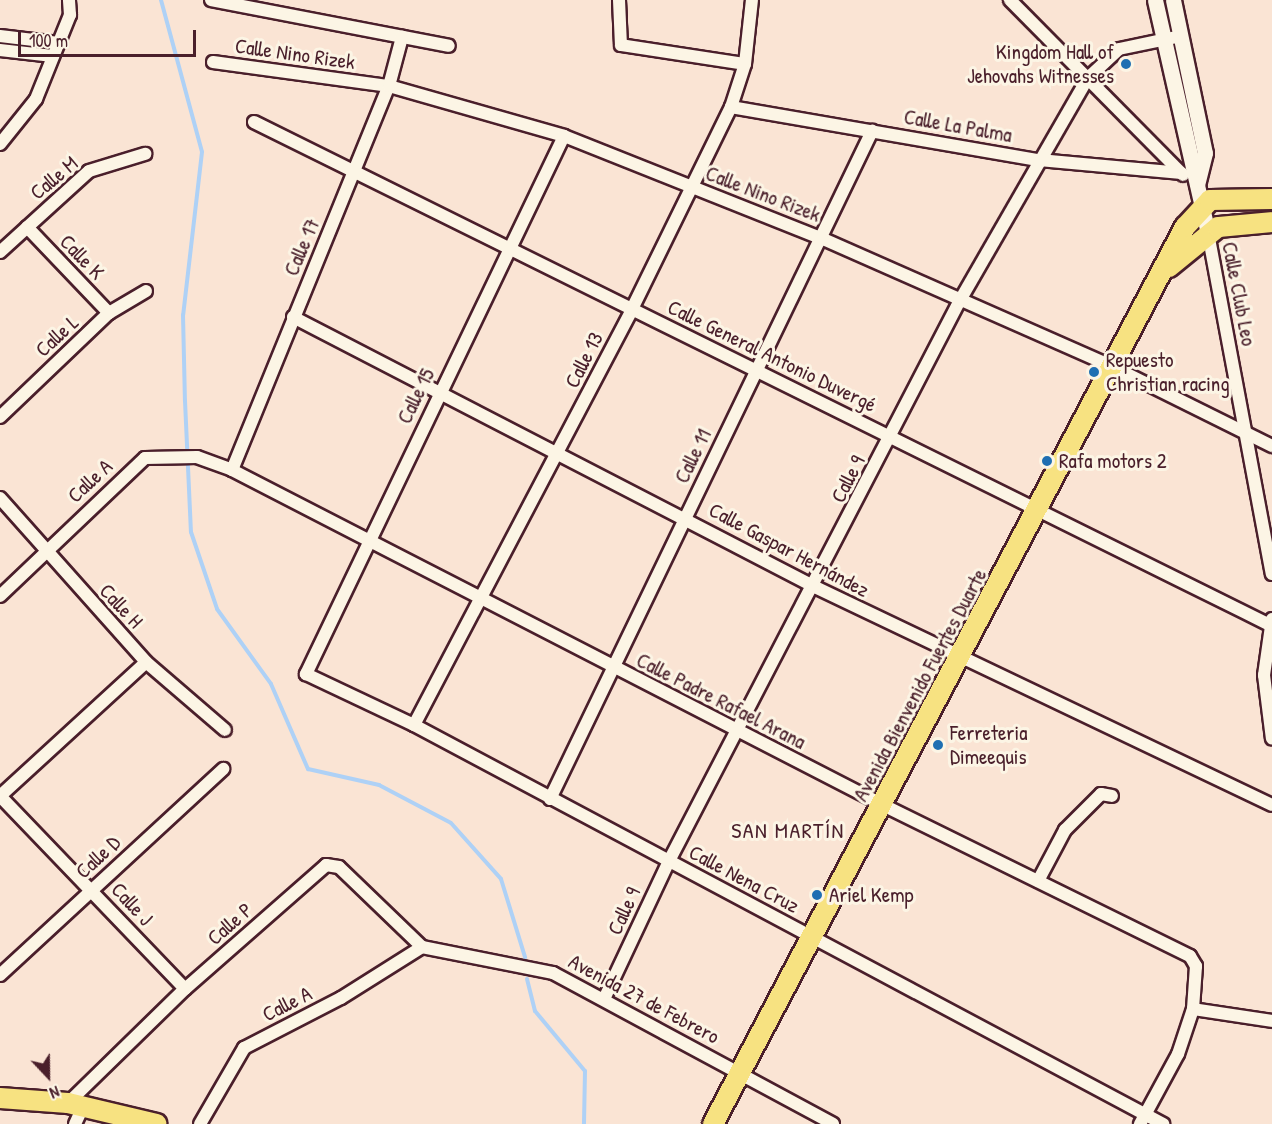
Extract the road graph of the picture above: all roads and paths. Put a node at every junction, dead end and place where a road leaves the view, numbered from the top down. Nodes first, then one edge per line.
1 (69, 0) edge
2 (211, 0) edge
3 (619, 0) edge
4 (752, 0) edge
5 (1155, 0) edge
6 (1173, 0) edge
7 (1012, 1) edge
8 (0, 36) edge
9 (1180, 36) junction
10 (402, 37) junction
11 (1164, 40) junction
12 (59, 43) junction
13 (449, 46) dead end
14 (0, 50) edge
15 (53, 56) junction
16 (213, 62) dead end
17 (746, 64) junction
18 (1088, 78) junction
19 (389, 86) junction
20 (731, 107) junction
21 (254, 122) dead end
22 (872, 131) junction
23 (564, 136) junction
24 (0, 144) edge
25 (145, 154) dead end
26 (1039, 160) junction
27 (355, 172) junction
28 (1181, 173) junction
29 (690, 187) junction
30 (1199, 192) junction
31 (1272, 199) edge
32 (1272, 222) edge
33 (27, 227) junction
34 (1208, 233) junction
35 (823, 239) junction
36 (509, 247) junction
37 (0, 252) edge
38 (1168, 267) junction
39 (146, 291) dead end
40 (959, 302) junction
41 (632, 309) junction
42 (109, 314) junction
43 (293, 317) junction
44 (1113, 367) junction
45 (755, 372) junction
46 (438, 395) junction
47 (0, 417) edge
48 (1246, 433) junction
49 (891, 437) junction
50 (1272, 446) edge
51 (559, 451) junction
52 (232, 470) junction
53 (0, 498) edge
54 (1038, 513) junction
55 (685, 518) junction
56 (368, 542) junction
57 (44, 551) junction
58 (1272, 574) edge
59 (815, 587) junction
60 (0, 597) edge
61 (480, 598) junction
62 (1272, 623) edge
63 (962, 660) junction
64 (146, 662) junction
65 (610, 667) junction
66 (306, 674) joint
67 (414, 725) junction
68 (225, 730) dead end
69 (737, 731) junction
70 (1272, 739) edge
71 (223, 768) dead end
72 (0, 796) edge
73 (1112, 796) dead end
74 (550, 799) junction
75 (883, 805) junction
76 (1272, 805) edge
77 (669, 861) junction
78 (1038, 881) junction
79 (91, 889) junction
80 (813, 938) junction
81 (422, 948) junction
82 (0, 975) edge
83 (185, 989) junction
84 (605, 997) junction
85 (1193, 1009) junction
86 (1272, 1021) edge
87 (740, 1073) junction
88 (0, 1098) edge
89 (76, 1111) edge
90 (1142, 1119) edge
91 (157, 1124) edge
92 (200, 1124) edge
93 (713, 1124) edge
94 (833, 1124) edge
95 (1162, 1124) edge

1 - 12 street
2 - 10 street
3 - 17 street
4 - 17 street, Calle 13
5 - 11 street
6 - 9 street
7 - 18 street
8 - 12 street
9 - 11 street, Calle 9
9 - 30 street
10 - 13 street
10 - 19 street, Calle 17
11 - 18 street, Calle 9
11 - 30 street
12 - 15 street
14 - 15 street
15 - 24 street
16 - 19 street, Calle Nino Rizek
17 - 20 street, Calle 13
18 - 26 street, Calle 9
18 - 28 street
19 - 23 street, Calle Nino Rizek
19 - 27 street, Calle 17
20 - 22 street, Calle La Palma
20 - 29 street, Calle 13
21 - 27 street, Calle General Antonio Duvergé
22 - 26 street, Calle La Palma
22 - 35 street, Calle 11
23 - 29 street, Calle Nino Rizek
23 - 36 street, Calle 15
25 - 33 street, Calle M
26 - 28 street, Calle La Palma
26 - 40 street, Calle 9
27 - 36 street, Calle General Antonio Duvergé
27 - 43 street, Calle 17
28 - 30 street
29 - 35 street, Calle Nino Rizek
29 - 41 street, Calle 13
30 - 31 main road
30 - 34 street
30 - 38 main road, Avenida Bienvenido Fuertes Duarte
32 - 34 main road
33 - 37 street, Calle M
33 - 42 street, Calle K
34 - 38 main road, Avenida Bienvenido Fuertes Duarte
34 - 48 street, Calle Club Leo
35 - 40 street, Calle Nino Rizek
35 - 45 street, Calle 11
36 - 41 street, Calle General Antonio Duvergé
36 - 46 street, Calle 15
38 - 44 main road, Avenida Bienvenido Fuertes Duarte
39 - 42 street, Calle L
40 - 44 street, Calle Nino Rizek
40 - 49 street, Calle 9
41 - 45 street, Calle General Antonio Duvergé
41 - 51 street, Calle 13
42 - 47 street, Calle L
43 - 46 street, Calle Gaspar Hernández
43 - 52 street, Calle 17
44 - 48 street, Calle Nino Rizek
44 - 54 main road, Avenida Bienvenido Fuertes Duarte
45 - 49 street, Calle General Antonio Duvergé
45 - 55 street, Calle 11
46 - 51 street, Calle Gaspar Hernández
46 - 56 street, Calle 15
48 - 50 street, Calle Nino Rizek
48 - 58 street, Calle Club Leo
49 - 54 street, Calle General Antonio Duvergé
49 - 59 street, Calle 9
51 - 55 street, Calle Gaspar Hernández
51 - 61 street, Calle 13
52 - 56 street, Calle Padre Rafael Arana
52 - 57 street, Calle A
53 - 57 street, Calle H
54 - 62 street, Calle General Antonio Duvergé
54 - 63 main road, Avenida Bienvenido Fuertes Duarte
55 - 59 street, Calle Gaspar Hernández
55 - 65 street, Calle 11
56 - 61 street, Calle Padre Rafael Arana
56 - 66 street, Calle 15
57 - 60 street, Calle A
57 - 64 street, Calle H
59 - 63 street, Calle Gaspar Hernández
59 - 69 street, Calle 9
61 - 65 street, Calle Padre Rafael Arana
61 - 67 street, Calle 13
62 - 70 street
63 - 75 main road, Avenida Bienvenido Fuertes Duarte
63 - 76 street, Calle Gaspar Hernández
64 - 68 street, Calle H
64 - 72 street
65 - 69 street, Calle Padre Rafael Arana
65 - 74 street, Calle 11
66 - 67 street, Calle Nena Cruz
67 - 74 street, Calle Nena Cruz
69 - 75 street, Calle Padre Rafael Arana
69 - 77 street, Calle 9
71 - 79 street, Calle D
72 - 79 street, Calle J
73 - 78 street
74 - 77 street, Calle Nena Cruz
75 - 78 street, Calle Padre Rafael Arana
75 - 80 main road, Avenida Bienvenido Fuertes Duarte
77 - 80 street, Calle Nena Cruz
77 - 84 street, Calle 9
78 - 85 street, Calle Padre Rafael Arana
79 - 82 street, Calle D
79 - 83 street, Calle J
80 - 87 main road, Avenida Bienvenido Fuertes Duarte
80 - 90 street, Calle Nena Cruz
81 - 83 street, Calle P
81 - 84 street, Avenida 27 de Febrero
81 - 92 street, Calle A
83 - 89 street, Calle P
84 - 87 street, Avenida 27 de Febrero
85 - 86 street
85 - 90 street
87 - 93 main road, Avenida Bienvenido Fuertes Duarte
87 - 94 street, Avenida 27 de Febrero
88 - 89 main road
89 - 91 main road
90 - 95 street, Calle Nena Cruz

